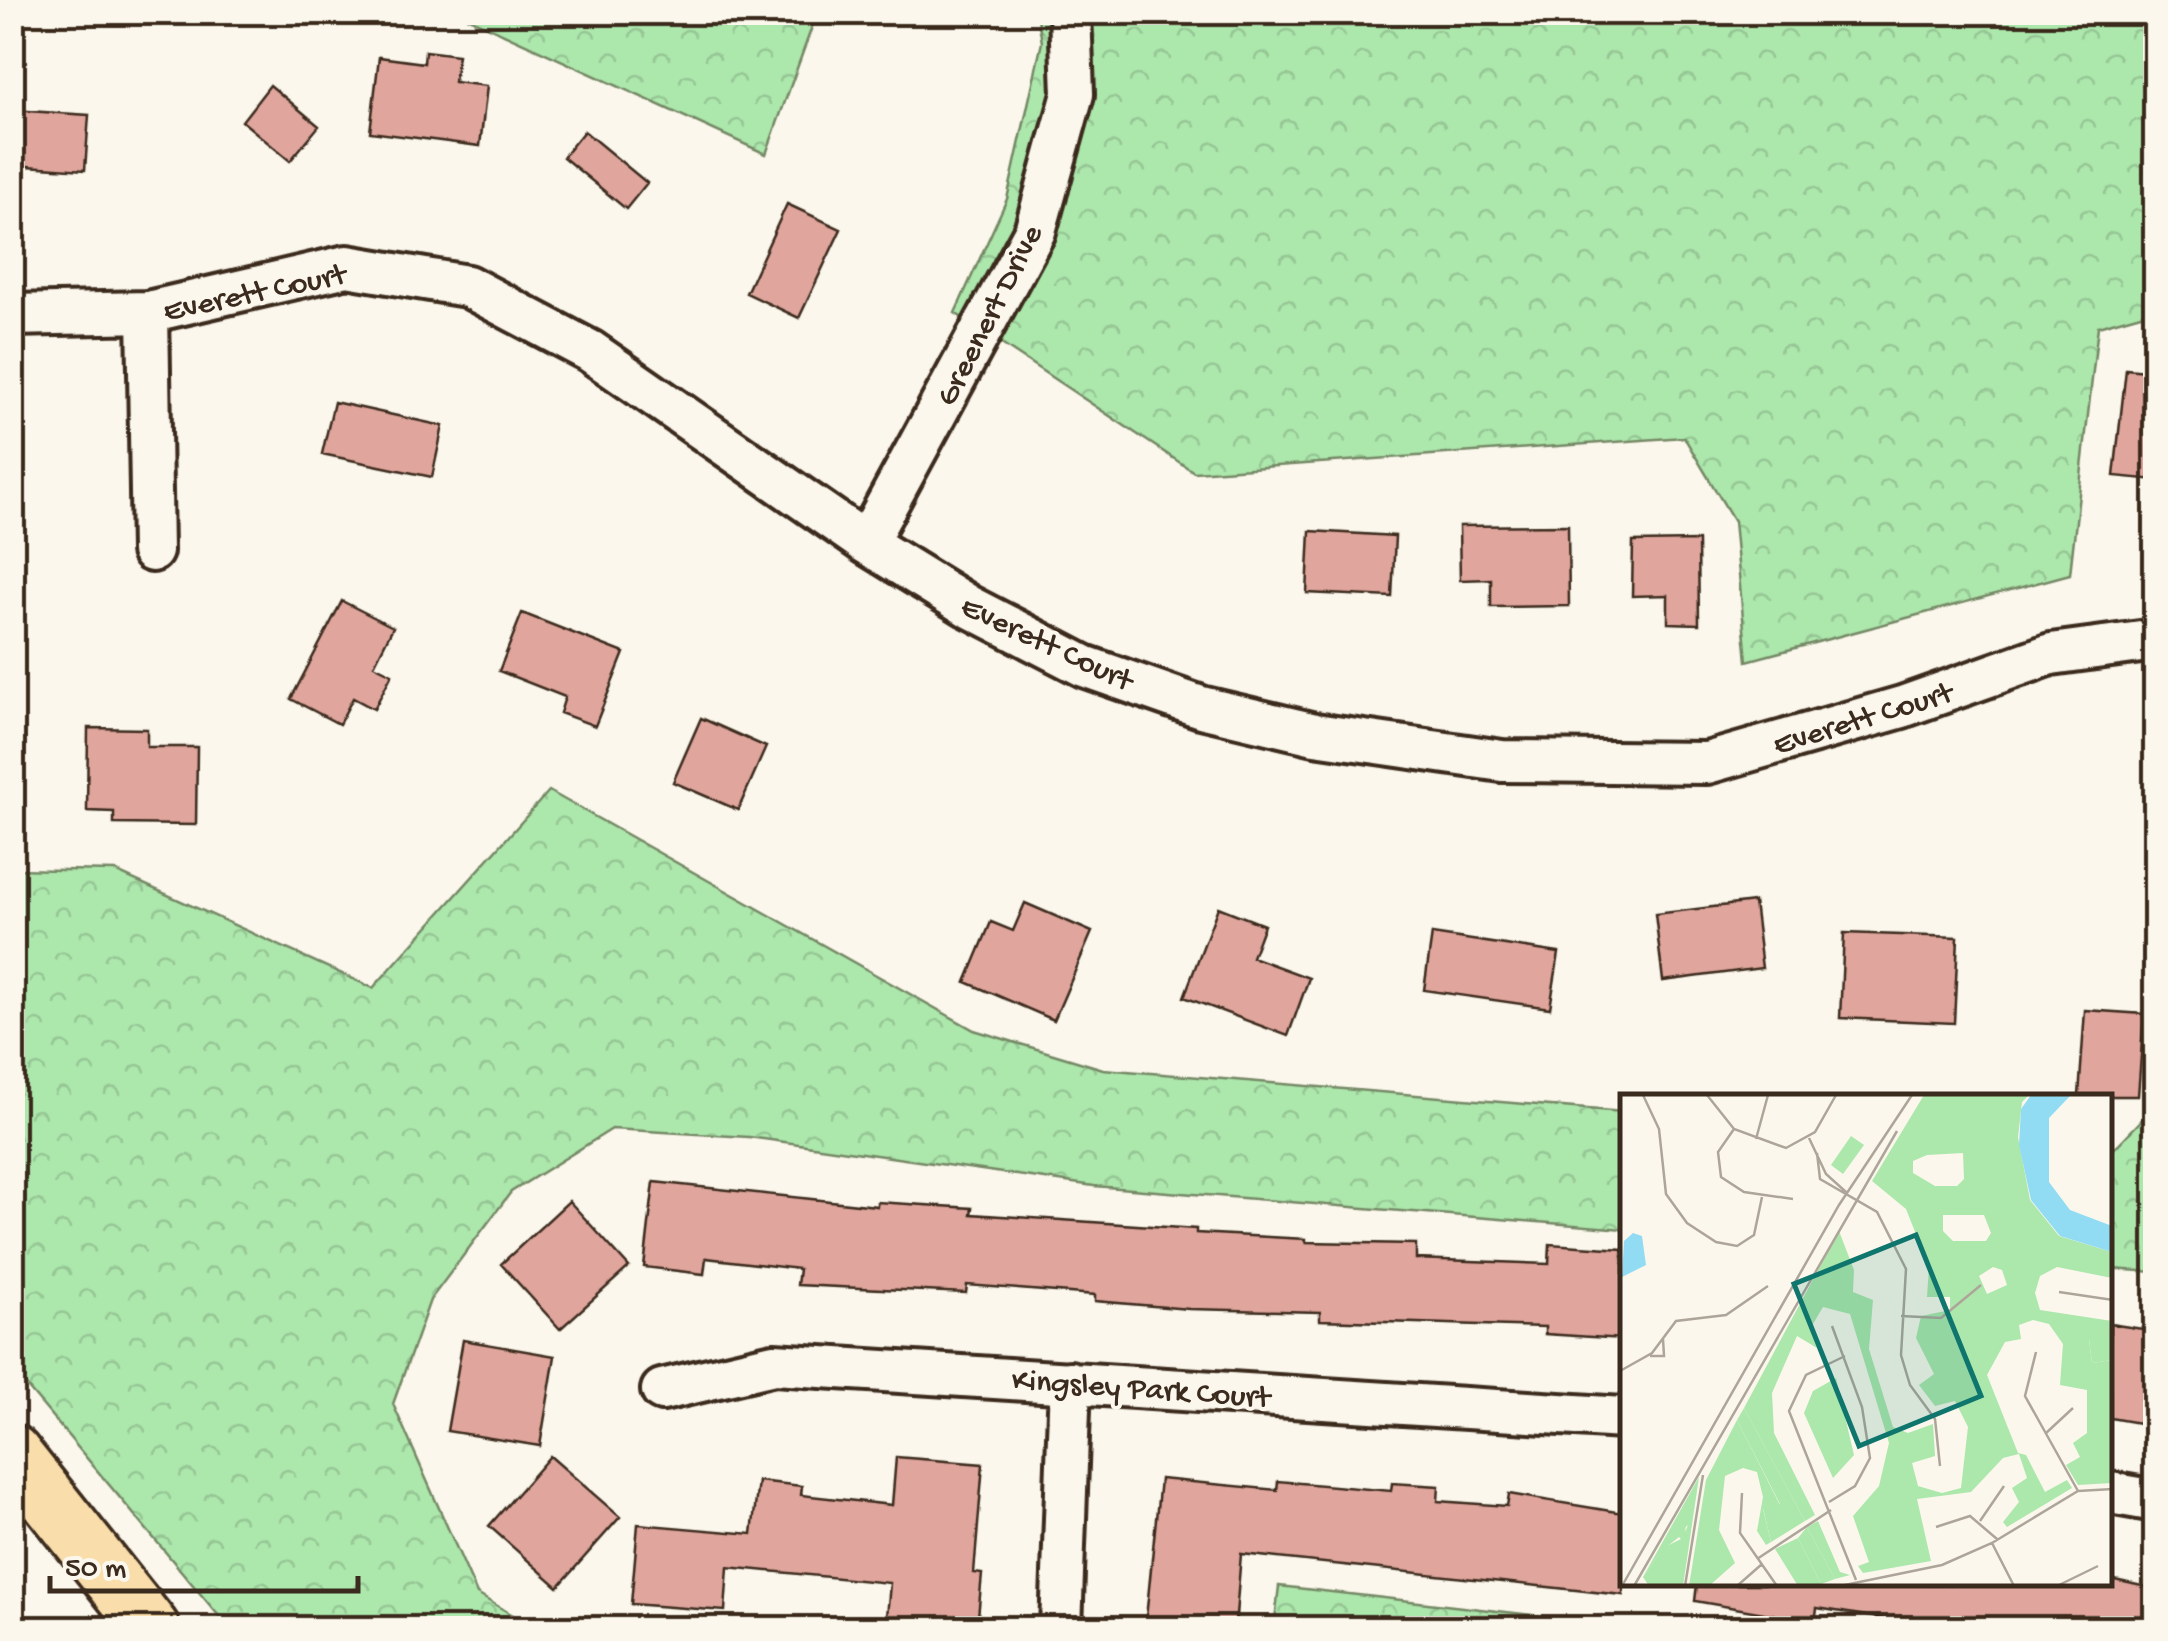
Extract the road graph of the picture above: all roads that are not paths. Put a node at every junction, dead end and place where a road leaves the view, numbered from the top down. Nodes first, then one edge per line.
1 (1070, 12) edge
2 (148, 312) junction
3 (12, 315) edge
4 (866, 543) junction
5 (152, 550) dead end
6 (2156, 640) edge
7 (1070, 1382) junction
8 (662, 1390) dead end
9 (1620, 1418) edge
10 (12, 1453) edge
11 (2113, 1494) edge
12 (2156, 1501) edge
13 (151, 1628) edge
14 (1061, 1628) edge

1 - 4 street, Greenert Drive
2 - 3 street, Everett Court
2 - 4 street, Everett Court
2 - 5 street
4 - 6 street, Everett Court
7 - 8 street, Kingsley Park Court
7 - 9 street, Kingsley Park Court
7 - 14 street
10 - 13 highway
11 - 12 street

